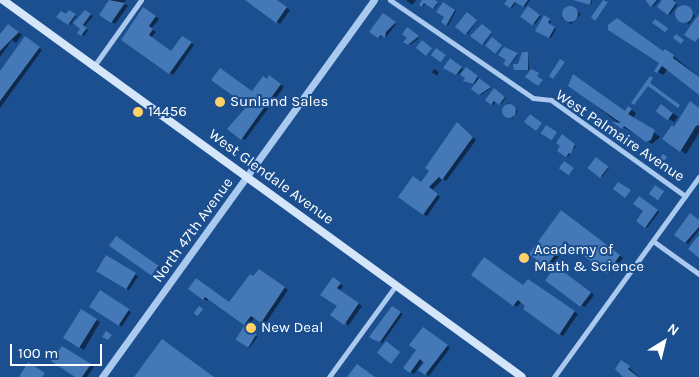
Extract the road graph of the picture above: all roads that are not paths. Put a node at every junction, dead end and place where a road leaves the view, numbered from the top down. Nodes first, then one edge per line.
1 (3, 0) edge
2 (141, 0) edge
3 (374, 0) edge
4 (390, 0) edge
5 (94, 66) junction
6 (699, 177) edge
7 (248, 178) junction
8 (685, 196) junction
9 (653, 241) junction
10 (699, 274) edge
11 (396, 285) junction
12 (102, 377) edge
13 (328, 377) edge
14 (522, 377) edge
15 (554, 377) edge

1 - 5 main road, West Glendale Avenue
2 - 5 street
3 - 7 street, North 47th Avenue
4 - 8 street, West Palmaire Avenue
5 - 7 main road, West Glendale Avenue
6 - 8 street
7 - 11 main road, West Glendale Avenue
7 - 12 street, North 47th Avenue
8 - 9 street
9 - 10 street
9 - 15 street
11 - 13 street
11 - 14 main road, West Glendale Avenue

